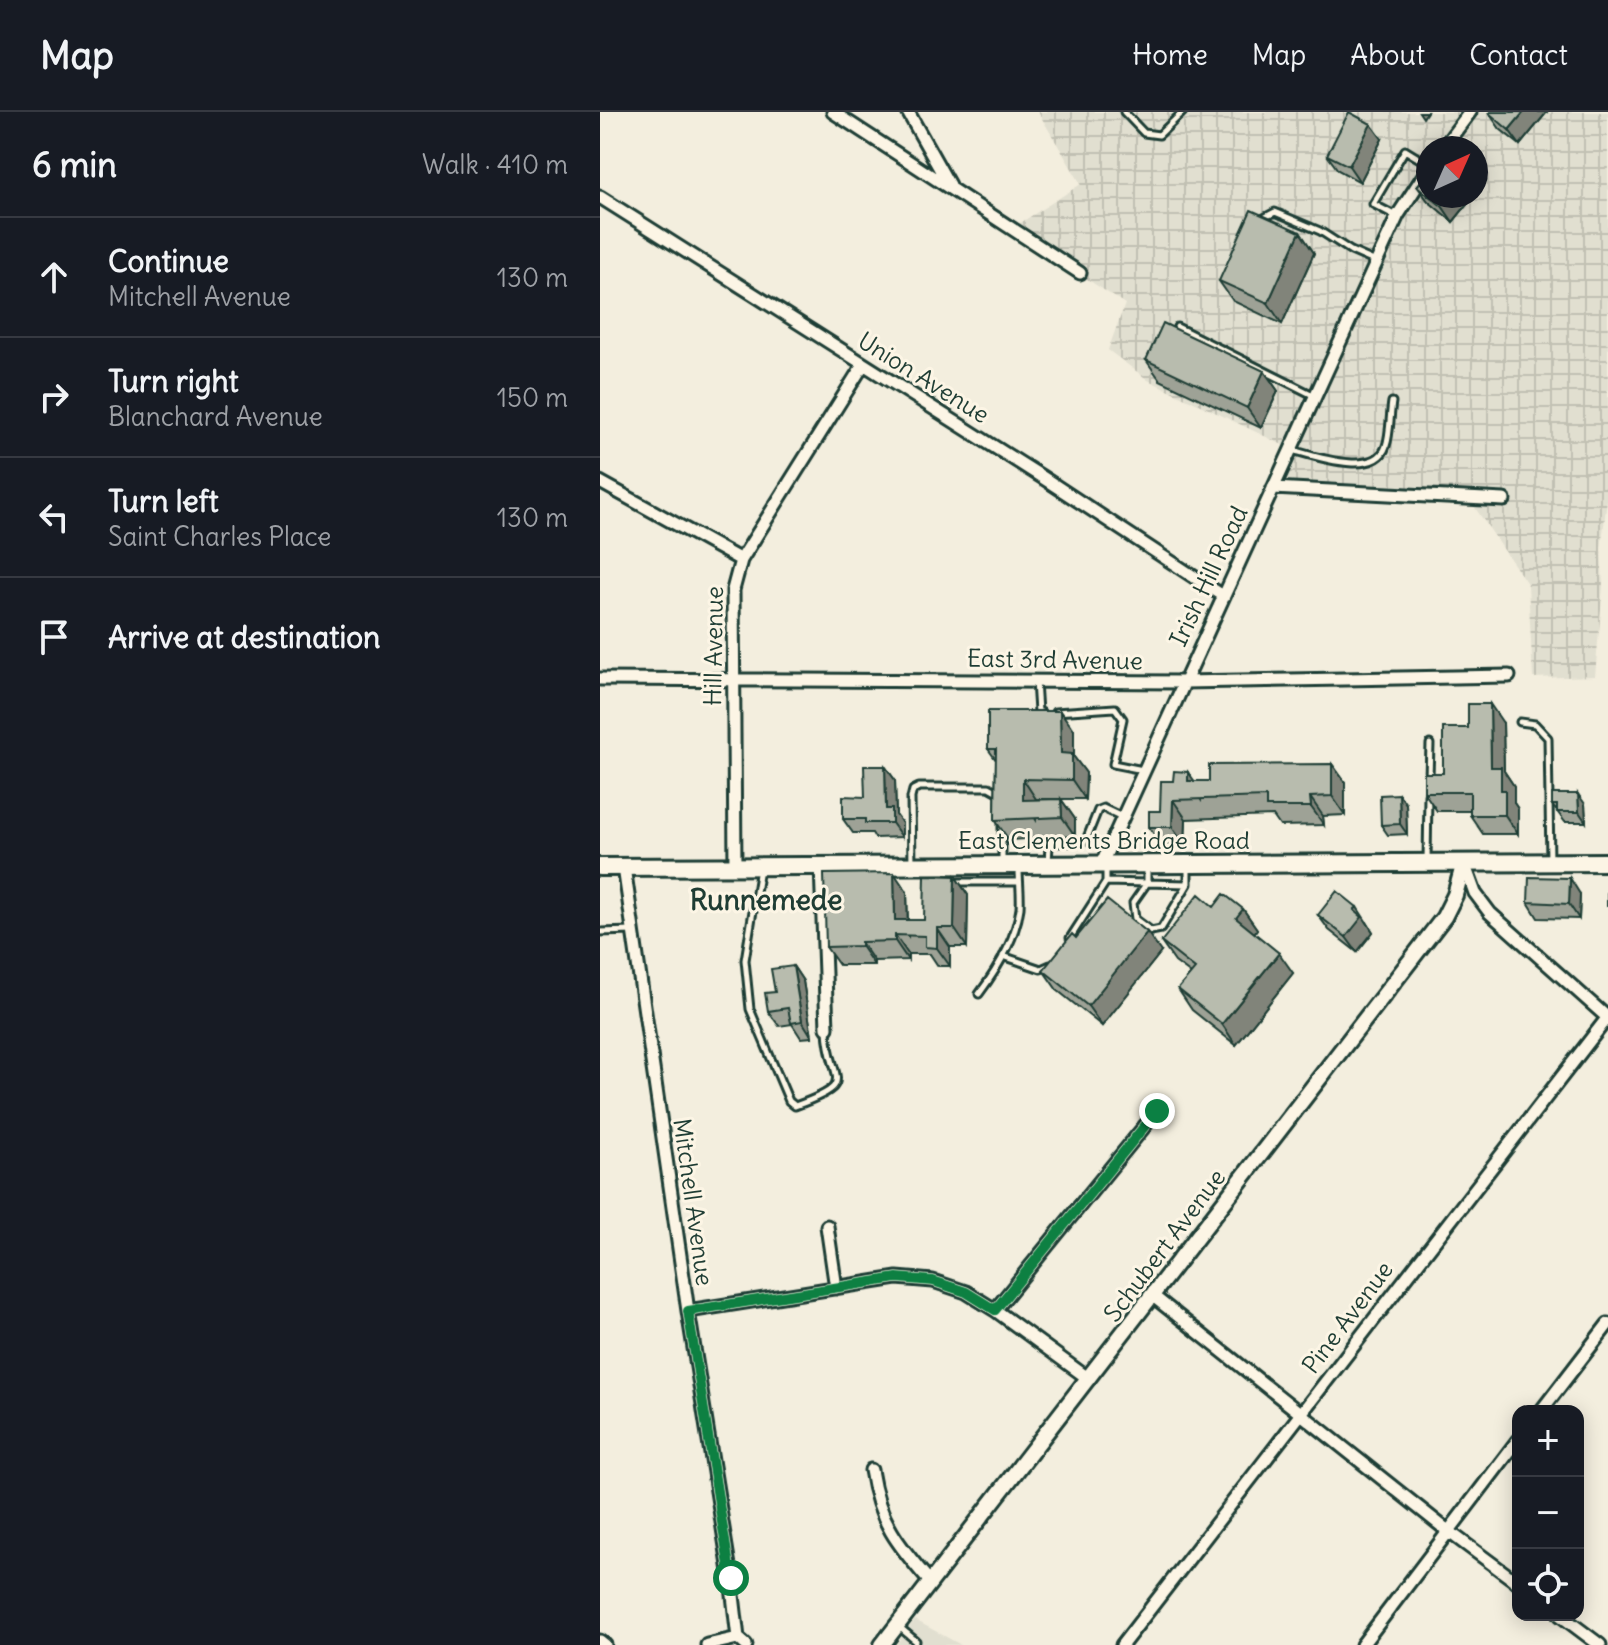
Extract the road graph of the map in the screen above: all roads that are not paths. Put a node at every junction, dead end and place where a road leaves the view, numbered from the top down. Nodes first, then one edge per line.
1 (833, 112) edge
2 (908, 112) edge
3 (1183, 112) edge
4 (1470, 112) edge
5 (1126, 113) edge
6 (1452, 136) edge
7 (1416, 158) edge
8 (1416, 185) edge
9 (950, 187) junction
10 (600, 197) edge
11 (1397, 216) junction
12 (1254, 227) edge
13 (1376, 262) junction
14 (1080, 273) dead end
15 (1177, 327) edge
16 (863, 365) junction
17 (1316, 396) junction
18 (1392, 402) dead end
19 (1291, 450) junction
20 (600, 482) edge
21 (1273, 488) junction
22 (1504, 500) dead end
23 (741, 560) junction
24 (1223, 596) junction
25 (1509, 676) dead end
26 (600, 679) edge
27 (734, 680) junction
28 (1036, 680) junction
29 (1183, 682) junction
30 (1520, 722) dead end
31 (1430, 744) dead end
32 (1143, 771) junction
33 (1001, 795) edge
34 (1122, 817) junction
35 (1002, 823) edge
36 (1427, 862) junction
37 (1464, 862) junction
38 (1550, 862) junction
39 (1608, 862) edge
40 (1104, 863) junction
41 (1146, 863) junction
42 (1188, 863) junction
43 (1011, 864) junction
44 (1048, 864) junction
45 (912, 865) junction
46 (821, 866) junction
47 (600, 867) edge
48 (624, 867) junction
49 (735, 867) junction
50 (760, 867) junction
51 (944, 882) edge
52 (1019, 882) junction
53 (1106, 882) junction
54 (1147, 883) junction
55 (1188, 884) junction
56 (634, 931) junction
57 (600, 932) edge
58 (1068, 941) edge
59 (1003, 956) junction
60 (1053, 964) edge
61 (979, 994) dead end
62 (1608, 1018) edge
63 (827, 1028) joint
64 (1157, 1111) dead end
65 (827, 1226) dead end
66 (836, 1288) junction
67 (1153, 1296) junction
68 (995, 1310) junction
69 (688, 1311) junction
70 (1608, 1324) edge
71 (1089, 1379) junction
72 (1546, 1405) edge
73 (1301, 1414) junction
74 (1512, 1448) edge
75 (871, 1470) dead end
76 (1448, 1531) junction
77 (1512, 1579) edge
78 (931, 1583) junction
79 (1568, 1621) edge
80 (898, 1625) junction
81 (1608, 1639) edge
82 (600, 1641) edge
83 (742, 1642) edge
84 (605, 1645) edge
85 (707, 1645) edge
86 (882, 1645) edge
87 (915, 1645) edge
88 (1122, 1645) edge
89 (1362, 1645) edge
90 (1602, 1645) edge

1 - 9 street
2 - 9 street
3 - 5 lane
4 - 6 street
7 - 11 lane
8 - 11 street, Irish Hill Road
9 - 14 street
10 - 16 street, Union Avenue
11 - 13 street, Irish Hill Road
12 - 13 lane
13 - 17 street, Irish Hill Road
15 - 17 lane
16 - 23 street, Hill Avenue
16 - 24 street, Union Avenue
17 - 19 street, Irish Hill Road
18 - 19 lane
19 - 21 street, Irish Hill Road
20 - 23 street
21 - 22 street
21 - 24 street, Irish Hill Road
23 - 27 street, Hill Avenue
24 - 29 street, Irish Hill Road
25 - 29 street, East 3rd Avenue
26 - 27 street, East 3rd Avenue
27 - 28 street, East 3rd Avenue
27 - 49 street, Hill Avenue
28 - 29 street, East 3rd Avenue
28 - 32 lane
29 - 32 street, Irish Hill Road
30 - 38 lane
31 - 36 lane
32 - 34 street, Irish Hill Road
33 - 45 lane
34 - 40 street, Irish Hill Road
34 - 44 lane
35 - 43 lane
36 - 37 main road, East Clements Bridge Road
36 - 42 main road, East Clements Bridge Road
37 - 38 main road, East Clements Bridge Road
37 - 62 street
37 - 67 street, Schubert Avenue
38 - 39 main road, East Clements Bridge Road
40 - 41 main road, East Clements Bridge Road
40 - 44 main road, East Clements Bridge Road
40 - 53 lane
41 - 42 main road, East Clements Bridge Road
41 - 54 lane
42 - 55 lane
43 - 44 main road, East Clements Bridge Road
43 - 45 main road, East Clements Bridge Road
43 - 52 lane
45 - 46 main road, East Clements Bridge Road
46 - 50 main road, East Clements Bridge Road
46 - 63 street
47 - 48 main road, East Clements Bridge Road
48 - 49 main road, East Clements Bridge Road
48 - 56 street, Mitchell Avenue
49 - 50 main road, East Clements Bridge Road
50 - 63 lane
51 - 52 lane
52 - 59 lane
53 - 54 lane
53 - 58 lane
54 - 55 lane
54 - 55 lane
56 - 57 lane
56 - 69 street, Mitchell Avenue
59 - 60 lane
59 - 61 lane
62 - 73 street, Pine Avenue
64 - 68 street
65 - 66 street
66 - 68 street
66 - 69 street
67 - 71 street, Schubert Avenue
67 - 73 street
68 - 71 street
69 - 83 street, Mitchell Avenue
70 - 72 street
71 - 78 street, Schubert Avenue
73 - 76 street
73 - 88 street, Pine Avenue
74 - 76 street
75 - 78 street
76 - 77 street
76 - 89 street
78 - 80 street, Schubert Avenue
79 - 90 street
80 - 86 street, Schubert Avenue
80 - 87 lane
81 - 90 street
82 - 84 street
83 - 85 street

